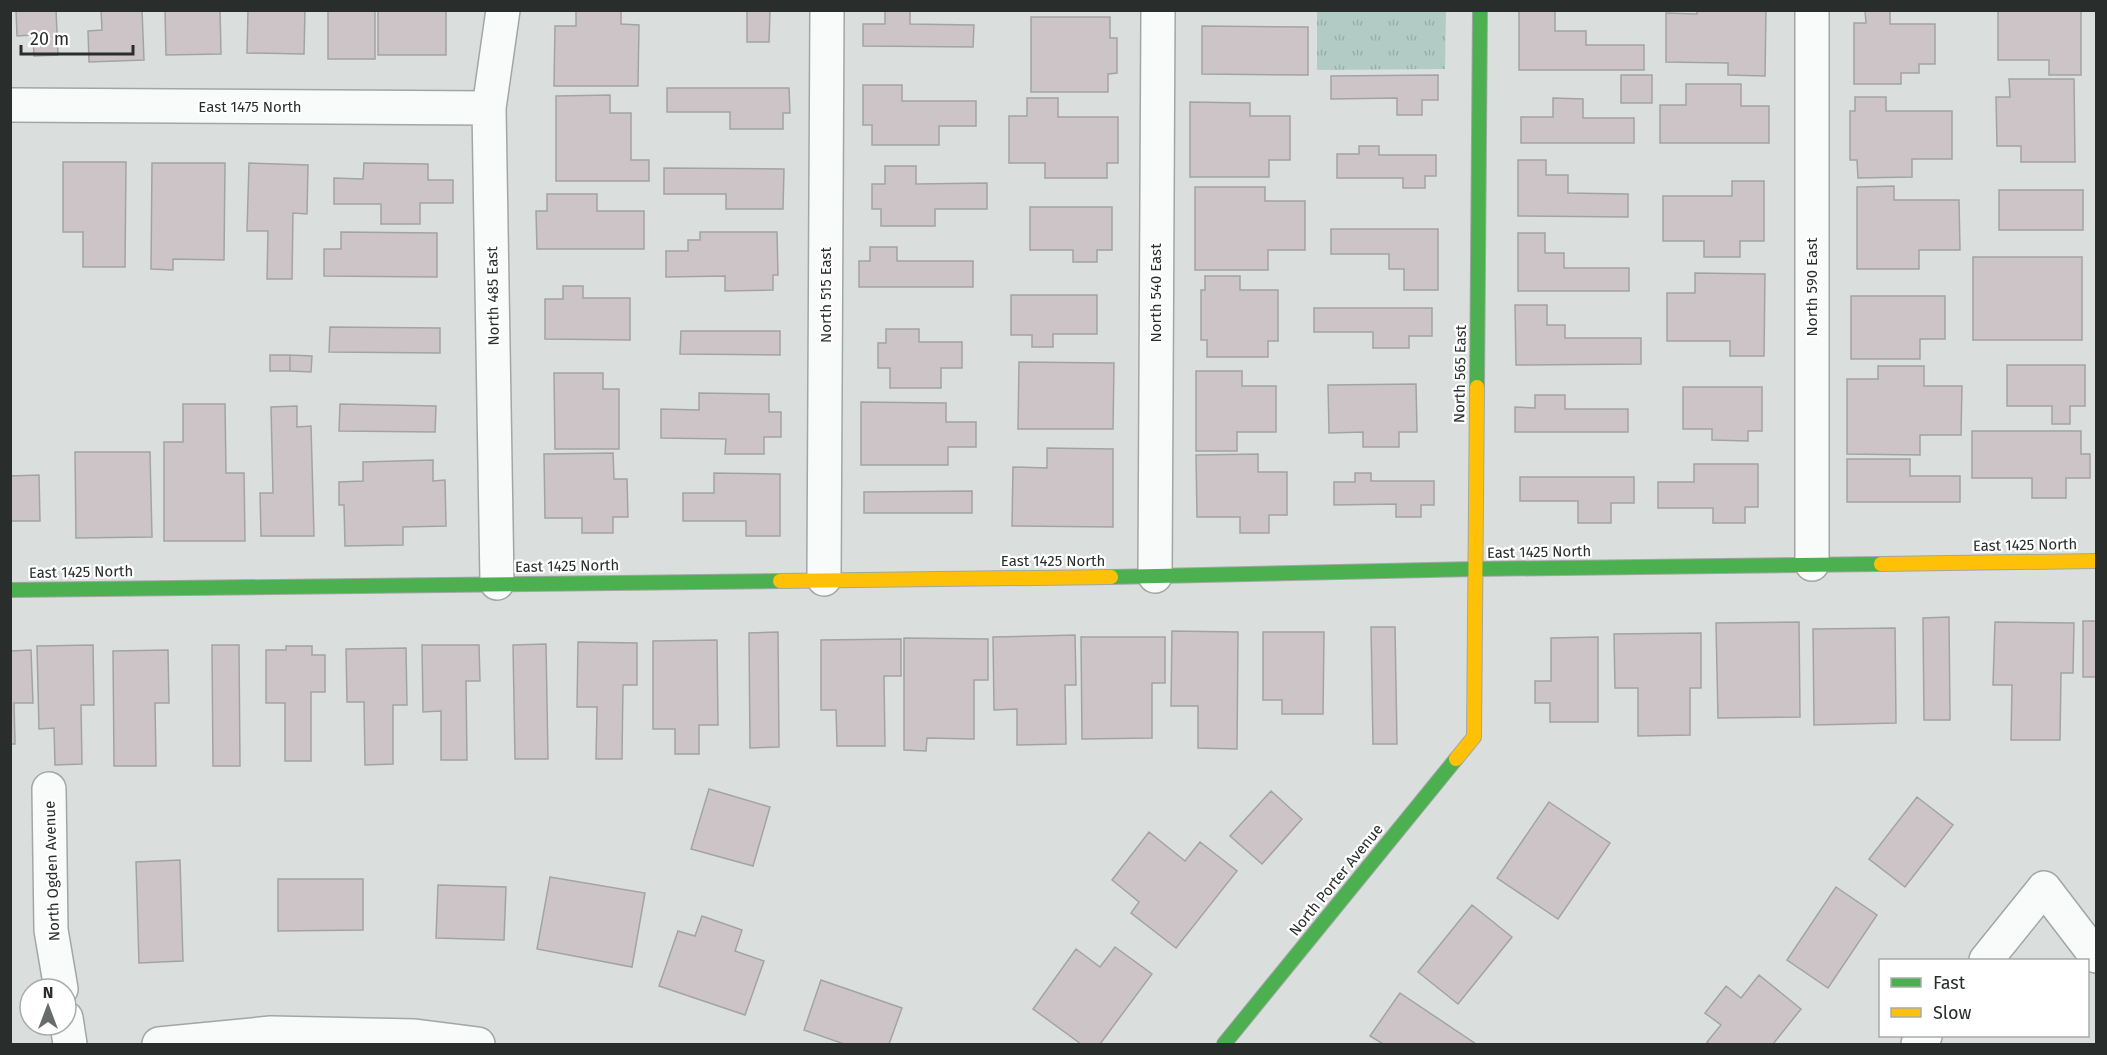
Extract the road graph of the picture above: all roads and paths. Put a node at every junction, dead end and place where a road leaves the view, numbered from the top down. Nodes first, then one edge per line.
1 (503, 10) edge
2 (827, 10) edge
3 (1158, 10) edge
4 (1480, 10) edge
5 (1812, 10) edge
6 (10, 105) edge
7 (489, 108) junction
8 (2097, 561) edge
9 (1812, 564) junction
10 (1475, 569) junction
11 (1155, 576) junction
12 (824, 579) junction
13 (497, 583) junction
14 (10, 590) edge
15 (1474, 737) joint
16 (49, 789) dead end
17 (2097, 956) edge
18 (1987, 959) edge
19 (59, 977) edge
20 (159, 1044) edge
21 (478, 1044) edge
22 (1224, 1044) edge

1 - 7 street, North 485 East
2 - 12 street, North 515 East
3 - 11 street, North 540 East
4 - 10 street, North 565 East
5 - 9 street, North 590 East
6 - 7 street, East 1475 North
7 - 13 street, North 485 East
8 - 9 street, East 1425 North
9 - 10 street, East 1425 North
10 - 11 street, East 1425 North
10 - 15 street, North 565 East
11 - 12 street, East 1425 North
12 - 13 street, East 1425 North
13 - 14 street, East 1425 North
15 - 22 street, North Porter Avenue
16 - 19 street, North Ogden Avenue
17 - 18 street
20 - 21 street

